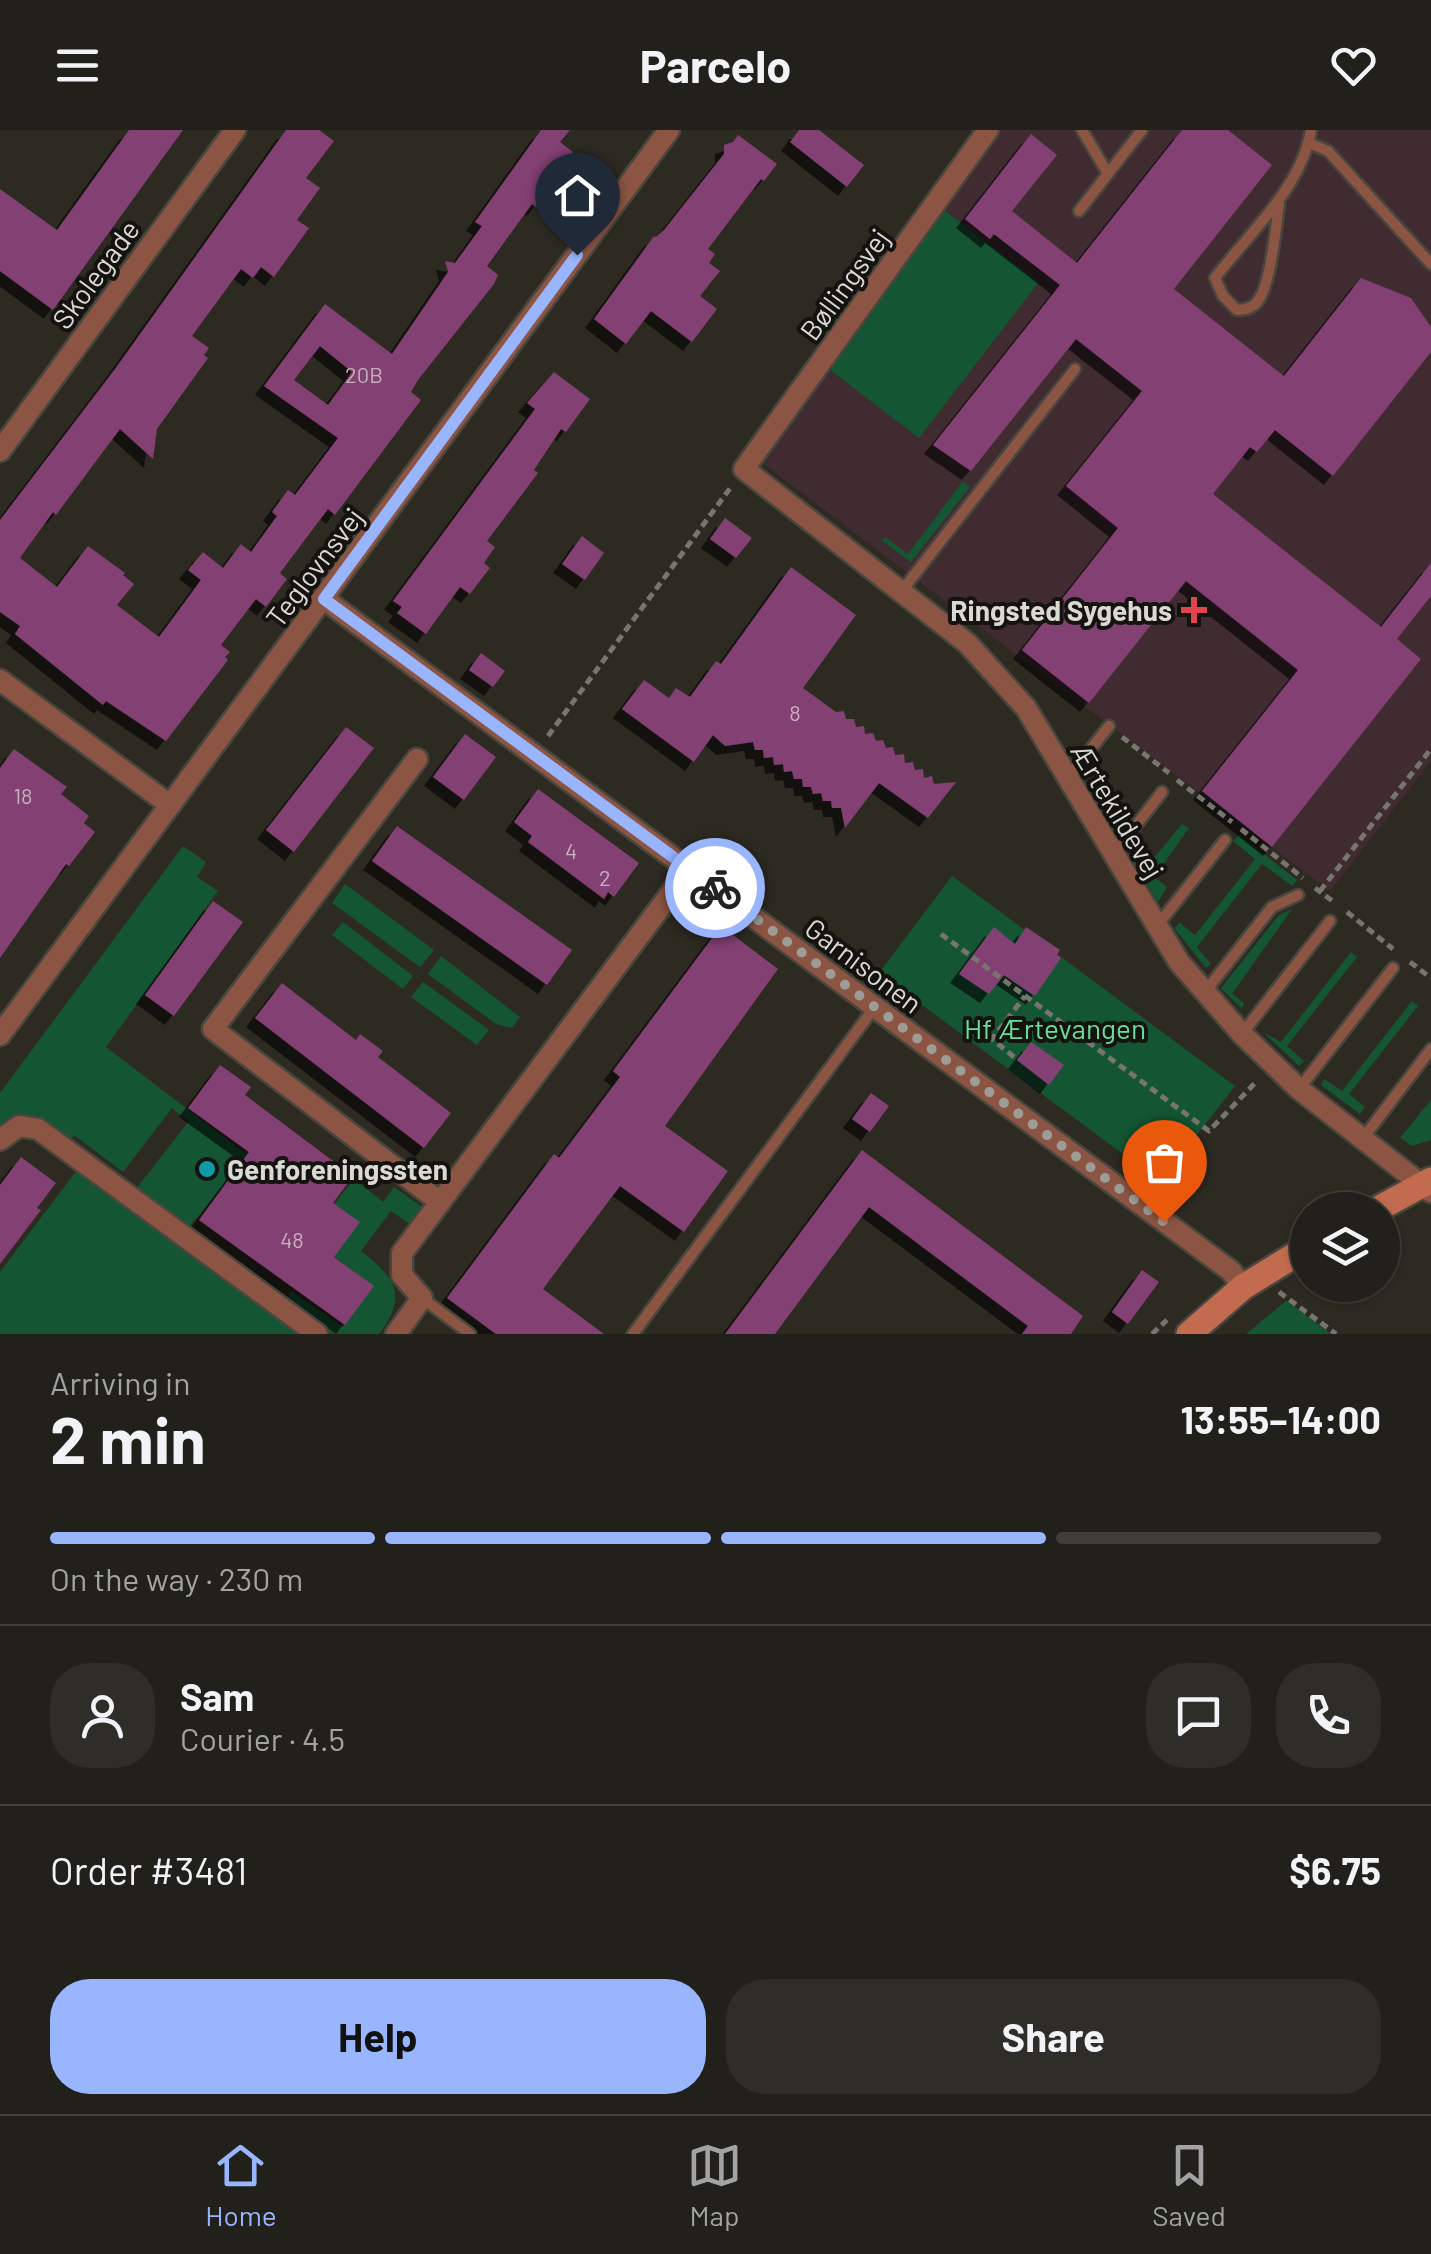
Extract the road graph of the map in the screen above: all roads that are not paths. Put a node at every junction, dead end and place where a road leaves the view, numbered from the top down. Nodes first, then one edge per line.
1 (236, 130) edge
2 (669, 130) edge
3 (988, 130) edge
4 (1082, 130) edge
5 (1142, 130) edge
6 (1311, 130) edge
7 (1309, 143) junction
8 (1108, 174) junction
9 (1278, 204) junction
10 (1079, 211) dead end
11 (1431, 264) edge
12 (1076, 369) dead end
13 (0, 451) edge
14 (744, 469) joint
15 (901, 592) junction
16 (324, 599) junction
17 (0, 680) edge
18 (1110, 726) road end
19 (417, 759) dead end
20 (1067, 779) junction
21 (1162, 792) dead end
22 (170, 805) junction
23 (1225, 840) dead end
24 (1113, 856) junction
25 (689, 869) junction
26 (1298, 896) dead end
27 (1330, 921) dead end
28 (1156, 927) junction
29 (1393, 968) dead end
30 (1206, 992) junction
31 (874, 1007) junction
32 (1242, 1034) junction
33 (0, 1035) edge
34 (1431, 1049) edge
35 (1298, 1088) junction
36 (1364, 1137) junction
37 (0, 1140) edge
38 (1428, 1186) edge
39 (1400, 1199) edge
40 (440, 1202) junction
41 (1290, 1259) edge
42 (1252, 1281) junction
43 (422, 1298) junction
44 (317, 1334) edge
45 (396, 1334) edge
46 (470, 1334) edge
47 (634, 1334) edge
48 (1189, 1334) edge

1 - 13 street, Skolegade
2 - 16 street, Teglovnsvej
3 - 14 street, Bøllingsvej
4 - 8 lane
5 - 8 lane
6 - 7 lane
7 - 9 lane
7 - 11 lane
8 - 10 lane
9 - 9 lane
12 - 15 lane
14 - 15 street, Ærtekildevej
15 - 20 street, Ærtekildevej
16 - 22 street, Teglovnsvej
16 - 25 street, Garnisonen
17 - 22 street
18 - 20 lane
19 - 40 street
20 - 24 street, Ærtekildevej
21 - 24 lane
22 - 33 street, Teglovnsvej
23 - 28 lane
24 - 28 street, Ærtekildevej
25 - 31 street, Garnisonen
25 - 40 street
26 - 30 lane
27 - 32 lane
28 - 30 street, Ærtekildevej
29 - 35 lane
30 - 32 street, Ærtekildevej
31 - 42 street, Garnisonen
31 - 47 lane
32 - 35 street, Ærtekildevej
34 - 36 lane
35 - 36 street, Ærtekildevej
36 - 38 street, Ærtekildevej
37 - 44 street
38 - 39 street
40 - 43 street
41 - 42 street
42 - 48 street
43 - 45 street
43 - 46 lane

